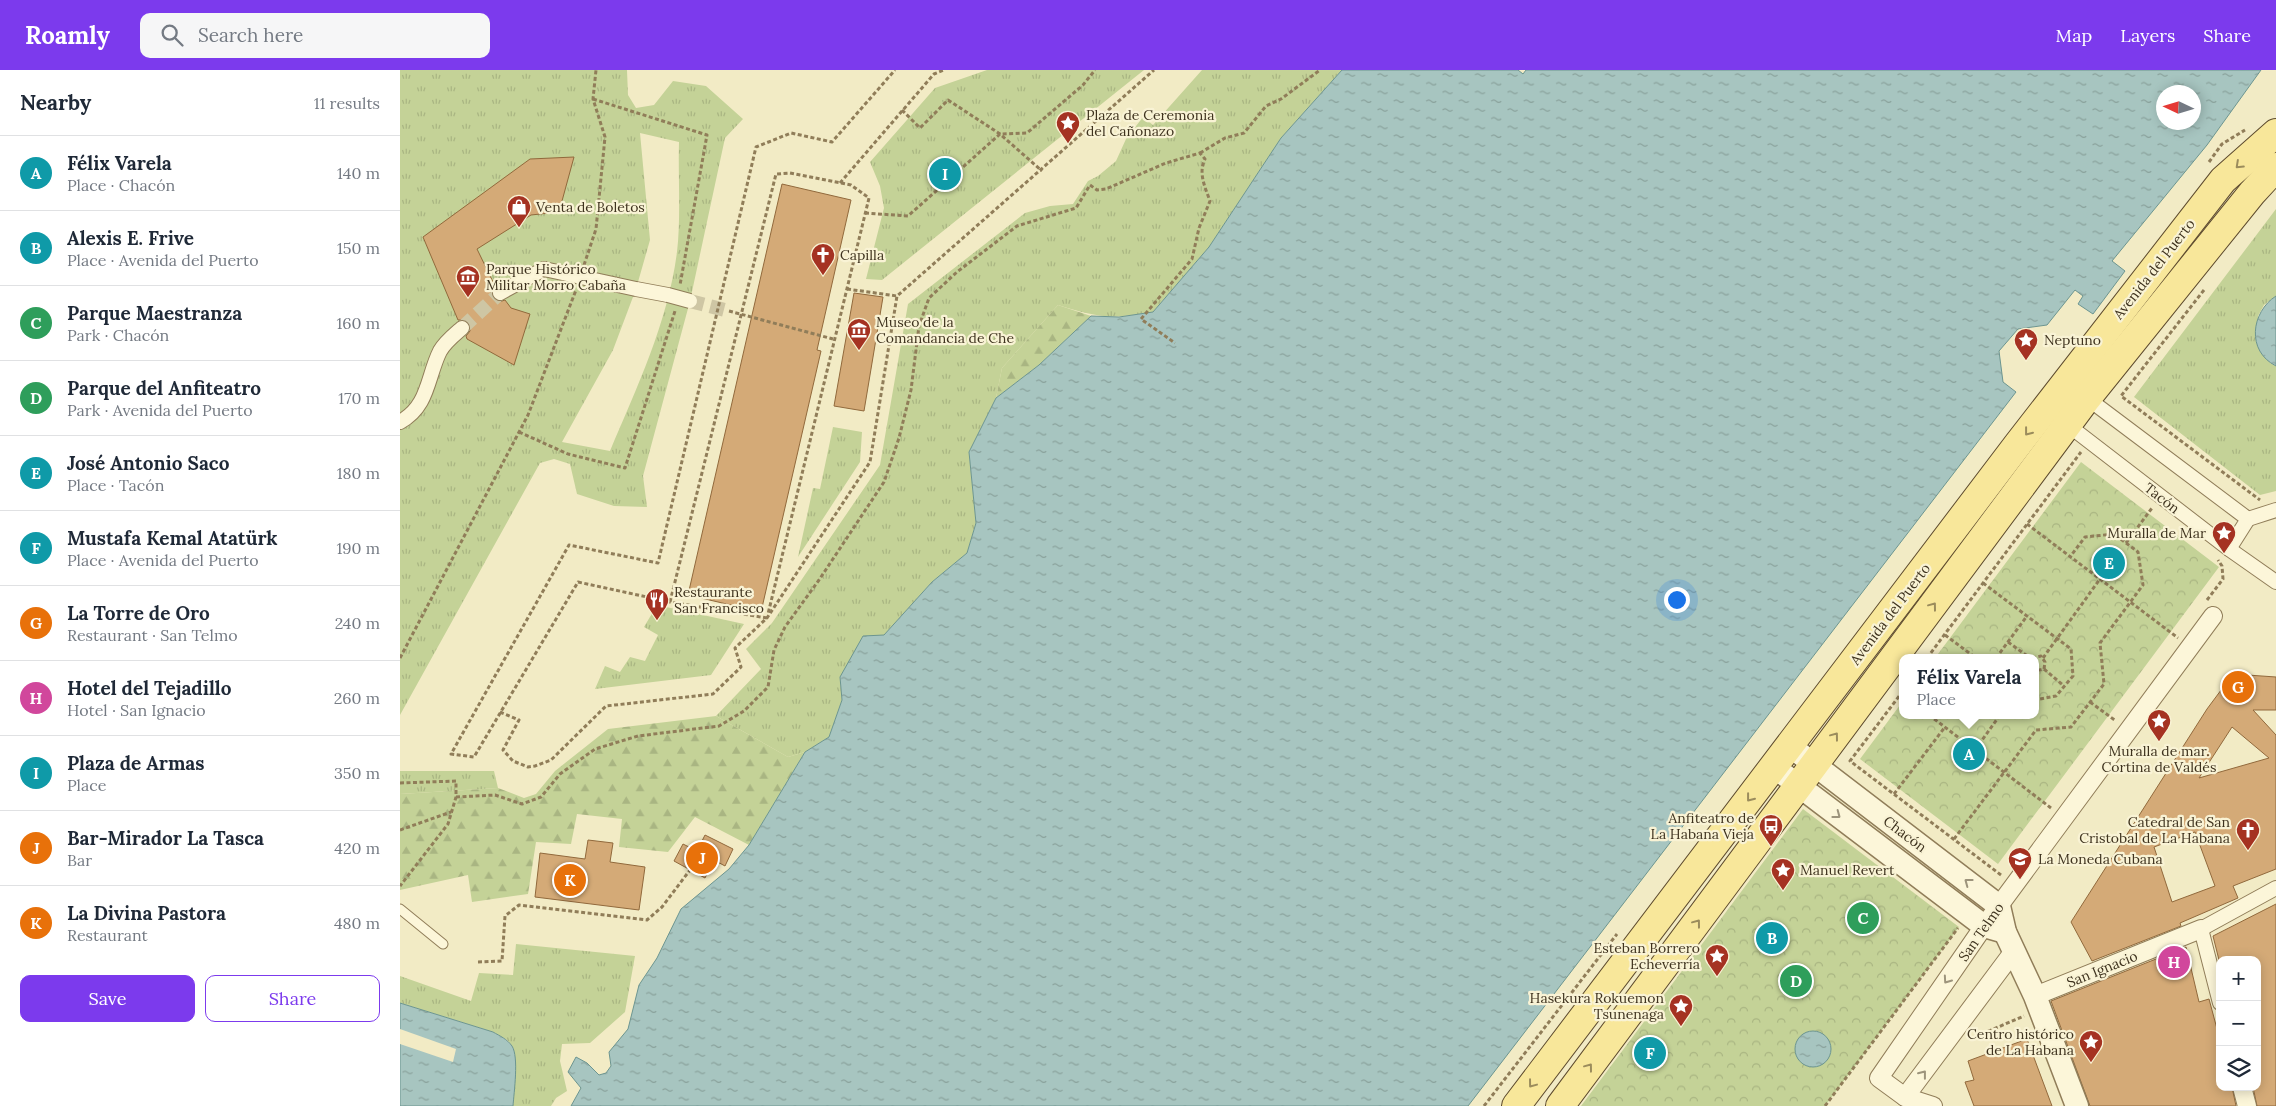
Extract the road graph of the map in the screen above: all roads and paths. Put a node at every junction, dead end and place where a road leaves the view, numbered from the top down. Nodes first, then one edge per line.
1 (596, 70) edge
2 (895, 70) edge
3 (944, 70) edge
4 (1094, 70) edge
5 (1154, 70) edge
6 (1320, 70) edge
7 (902, 110) junction
8 (2276, 133) edge
9 (1000, 134) junction
10 (1200, 153) junction
11 (2276, 167) edge
12 (1042, 171) junction
13 (840, 183) junction
14 (865, 213) junction
15 (584, 266) dead end
16 (578, 284) dead end
17 (2209, 284) dead end
18 (847, 289) junction
19 (500, 293) tunnel mouth
20 (897, 296) junction
21 (690, 301) tunnel mouth
22 (729, 311) tunnel mouth
23 (743, 314) junction
24 (462, 328) tunnel mouth
25 (834, 339) junction
26 (1175, 343) dead end
27 (2077, 390) junction
28 (2046, 410) junction
29 (400, 422) edge
30 (2068, 425) junction
31 (2087, 458) dead end
32 (2145, 502) dead end
33 (2156, 502) junction
34 (2275, 511) edge
35 (2160, 514) dead end
36 (2248, 519) junction
37 (2027, 524) junction
38 (2126, 543) junction
39 (2229, 549) junction
40 (2214, 554) dead end
41 (2070, 557) junction
42 (2100, 579) junction
43 (2276, 582) edge
44 (1983, 583) junction
45 (670, 602) junction
46 (2130, 602) junction
47 (2210, 609) joint
48 (2028, 616) junction
49 (767, 618) junction
50 (2184, 631) dead end
51 (1945, 635) junction
52 (2057, 638) junction
53 (2179, 639) junction
54 (2008, 642) junction
55 (2173, 646) dead end
56 (1930, 654) edge
57 (1971, 654) edge
58 (1999, 654) edge
59 (2025, 654) edge
60 (2039, 656) edge
61 (400, 658) edge
62 (2043, 658) junction
63 (2044, 669) junction
64 (2039, 670) edge
65 (2064, 686) junction
66 (1899, 697) edge
67 (2039, 699) edge
68 (2090, 702) junction
69 (500, 712) junction
70 (2122, 714) dead end
71 (1934, 719) edge
72 (1997, 719) edge
73 (2117, 722) junction
74 (1945, 727) junction
75 (2111, 730) dead end
76 (1790, 746) junction
77 (1975, 750) junction
78 (1814, 764) junction
79 (1774, 767) junction
80 (2004, 772) junction
81 (400, 783) edge
82 (1798, 785) junction
83 (1894, 794) junction
84 (456, 797) junction
85 (2058, 801) dead end
86 (2052, 809) junction
87 (452, 812) junction
88 (2046, 816) dead end
89 (400, 830) edge
90 (1954, 839) junction
91 (2008, 868) dead end
92 (690, 870) dead end
93 (400, 886) edge
94 (2276, 888) edge
95 (1999, 906) junction
96 (400, 909) edge
97 (1951, 921) dead end
98 (2201, 929) junction
99 (2001, 936) junction
100 (443, 944) dead end
101 (478, 962) dead end
102 (2035, 996) junction
103 (2219, 1001) edge
104 (2243, 1091) edge
105 (1905, 1096) junction
106 (1516, 1106) edge
107 (1560, 1106) edge
108 (1825, 1106) edge
109 (1933, 1106) edge
110 (2077, 1106) edge
111 (2247, 1106) edge

1 - 15 path
2 - 69 path
3 - 7 path
4 - 9 path
5 - 12 path
6 - 10 path
7 - 9 path
7 - 13 path
8 -> 27 main road, Avenida del Puerto
9 - 12 path
9 - 14 path
10 - 26 path
10 - 84 path
11 - 27 main road, Avenida del Puerto
12 - 20 path
13 - 14 path
13 - 23 path
14 - 18 path
16 - 61 path
17 - 34 path
18 - 20 path
18 - 25 path
19 - 21 street, bridge
20 - 49 path
22 - 23 path
23 - 25 path
23 - 45 path
24 - 29 street
25 - 49 path
27 - 28 main road, Avenida del Puerto
27 - 30 main road, Avenida del Puerto
27 - 36 street
28 - 30 main road
28 -> 76 main road, Avenida del Puerto
30 - 33 street, Tacón
78 -> 30 main road, Avenida del Puerto
31 - 37 path
32 - 33 path
33 - 35 path
33 - 38 path
33 - 39 street, Tacón
34 - 36 street
36 - 39 street
37 - 41 path
37 - 44 path
38 - 41 path
38 - 46 path
39 - 43 street, Tacón
40 - 47 path
41 - 42 path
42 - 46 path
42 - 52 path
44 - 48 path
44 - 51 path
45 - 49 path
45 - 69 path
46 - 53 path
46 - 68 path
47 - 95 street, San Telmo
48 - 52 path
48 - 54 path
49 - 69 path
50 - 53 path
51 - 56 path
51 - 57 path
52 - 62 path
52 - 65 path
53 - 55 path
54 - 58 path
54 - 59 path
60 - 62 path
62 - 63 path
63 - 64 path
63 - 65 path
65 - 67 path
66 - 83 path
68 - 73 path
68 - 80 path
70 - 73 path
71 - 74 path
72 - 77 path
73 - 75 path
74 - 77 path
74 - 83 path
76 - 78 street, Chacón
76 - 79 main road, Avenida del Puerto
77 - 80 path
78 - 82 main road, Avenida del Puerto
95 -> 78 street, Chacón
79 - 82 street, Chacón
79 -> 106 main road, Avenida del Puerto
80 - 86 path
80 - 90 path
81 - 84 path
82 -> 99 street, Chacón
107 -> 82 main road, Avenida del Puerto
83 - 90 path
84 - 87 path
85 - 86 path
86 - 88 path
87 - 89 path
87 - 93 path
90 - 91 path
92 - 101 path
94 - 98 street, San Ignacio
95 - 99 street, Chacón
96 - 100 lane
97 - 108 path
98 - 102 street, San Ignacio
98 - 103 street
99 - 102 street, Chacón
105 -> 99 street
99 -> 105 street, San Telmo
102 - 110 street, Chacón
104 - 111 street
105 - 109 street

